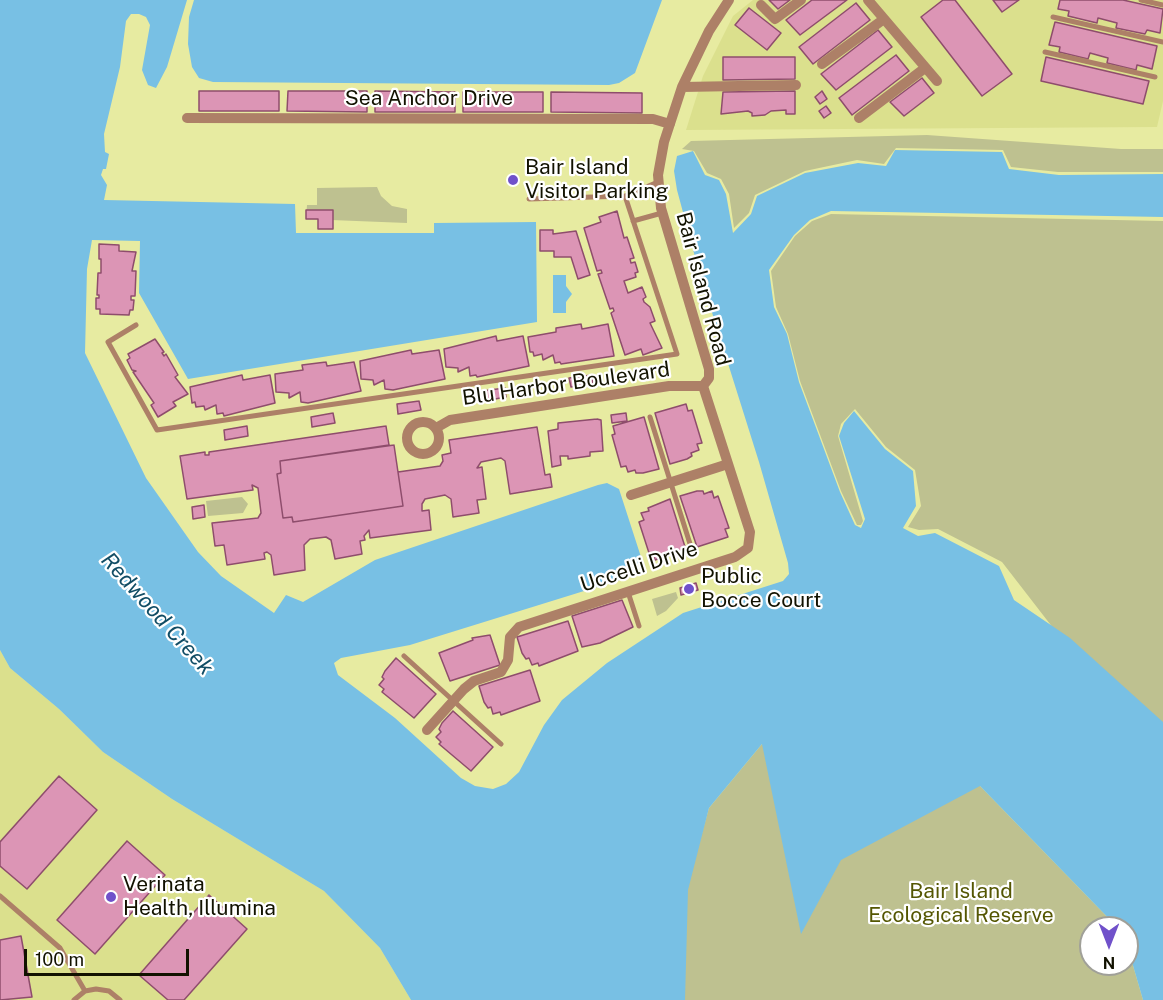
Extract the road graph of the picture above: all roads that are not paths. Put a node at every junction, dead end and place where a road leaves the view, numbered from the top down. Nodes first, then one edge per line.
1 (729, 0) edge
2 (801, 0) edge
3 (868, 0) edge
4 (1141, 0) edge
5 (761, 5) dead end
6 (1163, 5) edge
7 (1053, 17) dead end
8 (884, 19) junction
9 (1163, 42) edge
10 (1045, 52) dead end
11 (822, 64) dead end
12 (925, 68) junction
13 (1155, 77) dead end
14 (937, 81) dead end
15 (796, 85) dead end
16 (682, 87) junction
17 (187, 118) dead end
18 (859, 118) dead end
19 (670, 124) junction
20 (658, 182) junction
21 (625, 196) junction
22 (529, 199) dead end
23 (662, 213) junction
24 (633, 222) junction
25 (136, 325) dead end
26 (703, 386) junction
27 (650, 417) dead end
28 (436, 428) dead end
29 (728, 464) junction
30 (671, 482) junction
31 (631, 495) dead end
32 (691, 547) dead end
33 (627, 591) junction
34 (639, 626) dead end
35 (404, 656) dead end
36 (454, 701) junction
37 (427, 730) dead end
38 (501, 744) dead end
39 (0, 896) edge
40 (85, 991) junction
41 (74, 1000) edge
42 (120, 1000) edge

1 - 16 street, Bair Island Road
2 - 5 street
3 - 8 street
4 - 6 lane
7 - 9 lane
8 - 11 street
8 - 12 street
10 - 13 lane
12 - 14 street
12 - 18 street
15 - 16 street
16 - 19 street, Bair Island Road
17 - 19 street, Sea Anchor Drive
19 - 20 street, Bair Island Road
20 - 21 lane
20 - 23 street, Bair Island Road
21 - 22 lane
21 - 24 lane
23 - 24 lane
23 - 26 street, Bair Island Road
24 - 25 lane
26 - 28 street, Blu Harbor Boulevard
26 - 29 street, Uccelli Drive
27 - 30 lane
29 - 30 street
29 - 33 street, Uccelli Drive
30 - 31 street
30 - 32 lane
33 - 34 lane
33 - 36 street, Uccelli Drive
35 - 36 lane
36 - 37 street, Uccelli Drive
36 - 38 lane
39 - 40 lane
40 - 41 lane
40 - 42 lane

